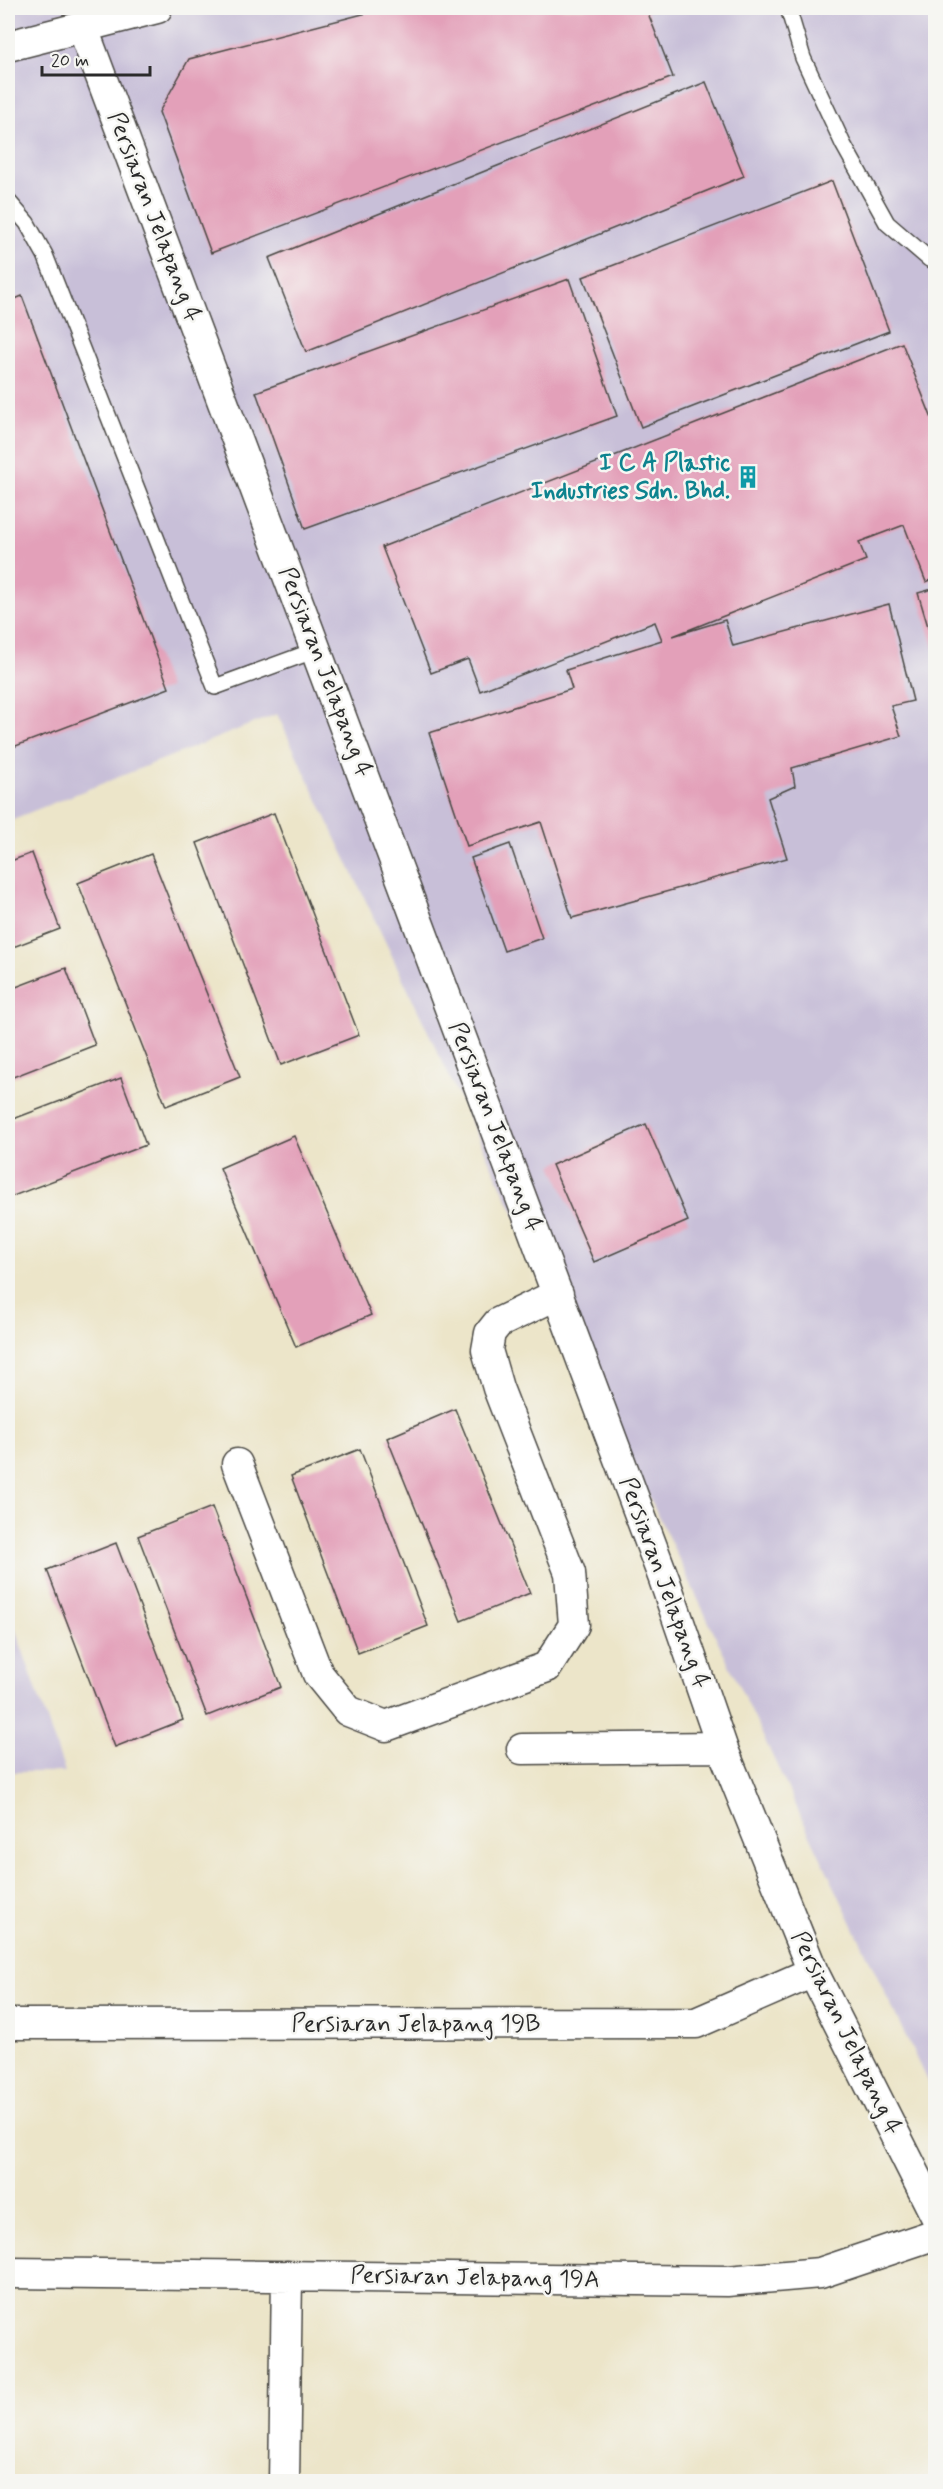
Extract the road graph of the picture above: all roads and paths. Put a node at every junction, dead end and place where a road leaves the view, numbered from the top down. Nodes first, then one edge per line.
1 (157, 8) edge
2 (788, 8) edge
3 (82, 26) junction
4 (8, 45) edge
5 (8, 201) edge
6 (936, 261) edge
7 (316, 650) junction
8 (558, 1294) junction
9 (237, 1464) dead end
10 (722, 1747) junction
11 (522, 1749) dead end
12 (813, 1972) junction
13 (8, 2024) edge
14 (936, 2216) edge
15 (936, 2234) edge
16 (8, 2273) edge
17 (287, 2276) junction
18 (284, 2481) edge

1 - 3 street
2 - 6 lane
3 - 4 street
3 - 7 street, Persiaran Jelapang 4
5 - 7 lane
7 - 8 street, Persiaran Jelapang 4
8 - 9 street
8 - 10 street, Persiaran Jelapang 4
10 - 11 street
10 - 12 street, Persiaran Jelapang 4
12 - 13 street, Persiaran Jelapang 19B
12 - 14 street, Persiaran Jelapang 4
15 - 17 street, Persiaran Jelapang 19A
16 - 17 street, Persiaran Jelapang 19A
17 - 18 street

